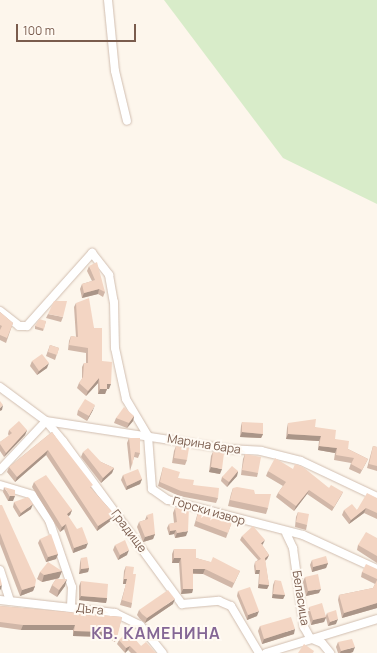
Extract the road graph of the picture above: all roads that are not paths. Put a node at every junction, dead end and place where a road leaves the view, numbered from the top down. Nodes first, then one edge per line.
1 (108, 0) edge
2 (127, 121) dead end
3 (0, 311) edge
4 (0, 387) edge
5 (46, 421) junction
6 (148, 436) junction
7 (0, 470) edge
8 (0, 485) edge
9 (377, 497) edge
10 (286, 533) junction
11 (377, 569) edge
12 (0, 570) edge
13 (0, 600) edge
14 (10, 600) junction
15 (71, 607) junction
16 (377, 619) edge
17 (310, 638) junction
18 (163, 653) edge
19 (259, 653) edge
20 (266, 653) edge
21 (329, 653) edge

1 - 2 street
3 - 6 street, Горски извор
4 - 5 street, Градище
5 - 6 street, Марина бара
5 - 7 street
5 - 19 street, Градище
6 - 9 street, Марина бара
6 - 10 street, Горски извор
8 - 15 street
10 - 11 street, Горски извор
10 - 17 street, Беласица
12 - 14 street
13 - 14 street, Дъга
14 - 15 street, Дъга
15 - 18 street, Дъга
16 - 17 street
17 - 20 street
17 - 21 street, Беласица

